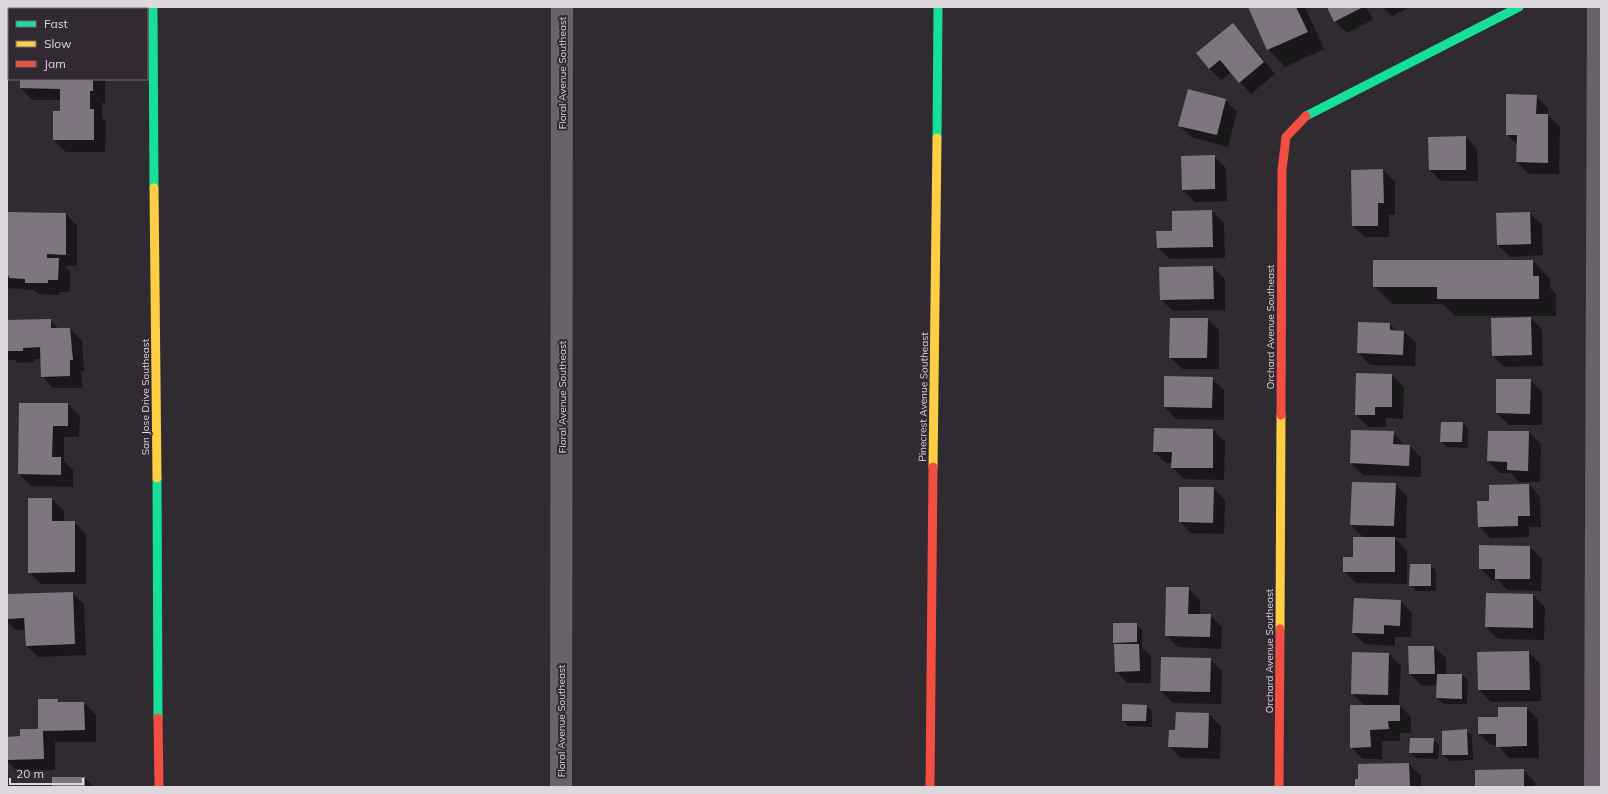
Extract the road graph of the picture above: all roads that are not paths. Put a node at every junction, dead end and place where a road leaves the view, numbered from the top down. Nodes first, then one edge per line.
1 (153, 7) edge
2 (562, 7) edge
3 (938, 7) edge
4 (1519, 7) edge
5 (1598, 7) edge
6 (159, 787) edge
7 (561, 787) edge
8 (930, 787) edge
9 (1279, 787) edge
10 (1596, 787) edge

1 - 6 street, San Jose Drive Southeast
2 - 7 street, Floral Avenue Southeast
3 - 8 street, Pinecrest Avenue Southeast
4 - 9 street, Orchard Avenue Southeast
5 - 10 street

